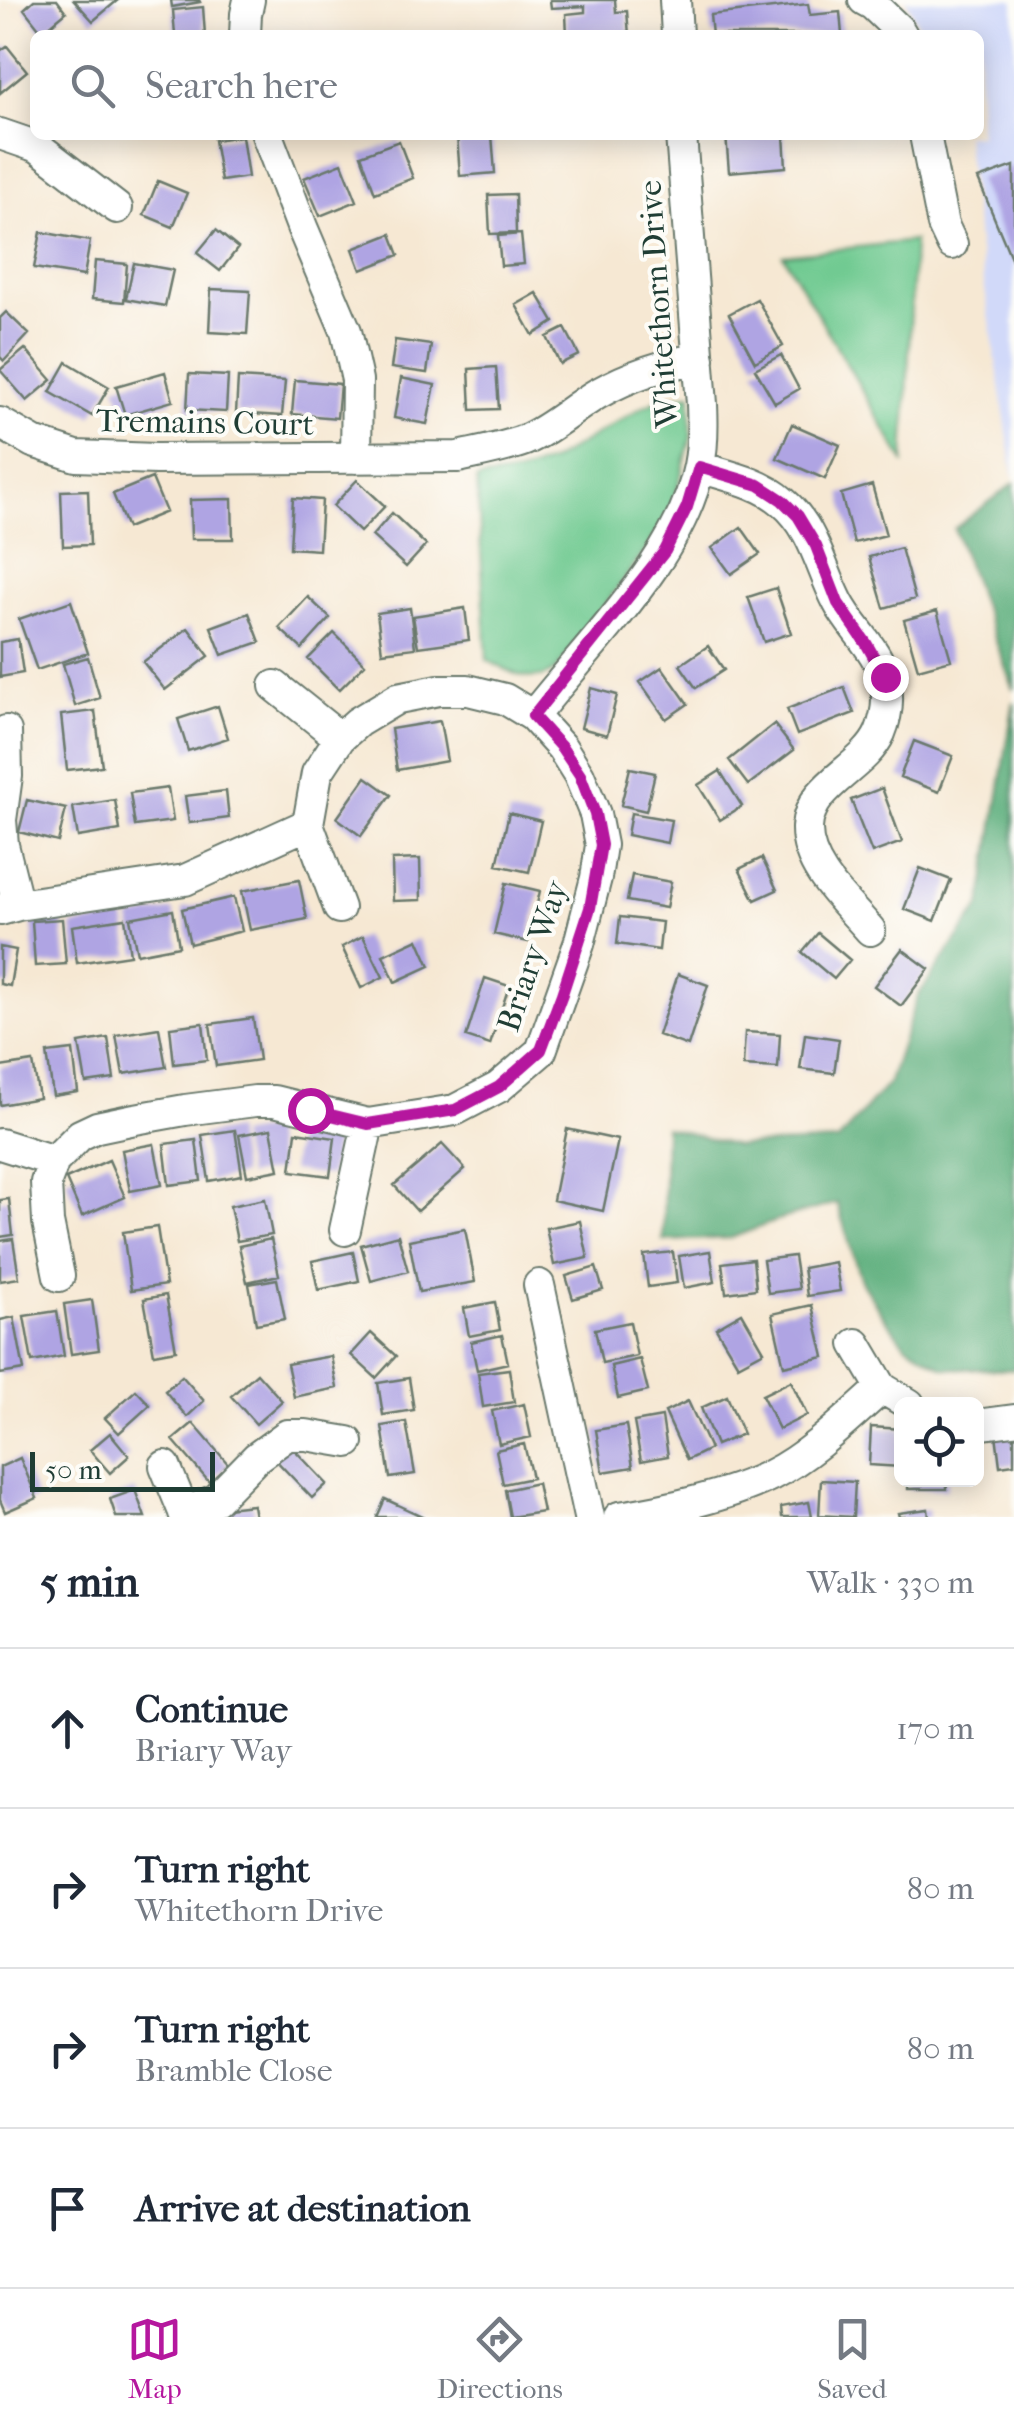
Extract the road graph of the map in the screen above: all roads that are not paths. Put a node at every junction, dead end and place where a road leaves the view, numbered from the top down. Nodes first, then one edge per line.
1 (249, 0) edge
2 (675, 0) edge
3 (864, 0) edge
4 (246, 30) edge
5 (677, 30) edge
6 (899, 30) edge
7 (0, 134) edge
8 (269, 140) edge
9 (682, 140) edge
10 (926, 140) edge
11 (117, 208) dead end
12 (952, 244) dead end
13 (699, 359) junction
14 (0, 423) edge
15 (356, 458) junction
16 (699, 467) junction
17 (276, 686) dead end
18 (533, 716) junction
19 (6, 730) dead end
20 (340, 738) junction
21 (308, 824) junction
22 (9, 907) edge
23 (339, 908) dead end
24 (870, 930) dead end
25 (368, 1124) junction
26 (0, 1144) edge
27 (54, 1161) junction
28 (345, 1230) dead end
29 (59, 1276) dead end
30 (540, 1285) dead end
31 (856, 1344) dead end
32 (882, 1388) junction
33 (897, 1397) edge
34 (1014, 1420) edge
35 (984, 1424) edge
36 (348, 1442) dead end
37 (165, 1466) dead end
38 (185, 1515) edge
39 (588, 1517) edge
40 (619, 1517) edge

1 - 4 street
2 - 5 street
3 - 6 street
7 - 11 street
8 - 15 street, Tremains Court
9 - 13 street, Whitethorn Drive
10 - 12 street
13 - 15 street, Tremains Court
13 - 16 street, Whitethorn Drive
14 - 15 street, Tremains Court
16 - 18 street, Whitethorn Drive
16 - 24 street
17 - 20 street
18 - 20 street, Briary Way
18 - 25 street, Briary Way
19 - 22 street
20 - 21 street, Briary Way
21 - 22 street
21 - 23 street
25 - 27 street, Briary Way
25 - 28 street
26 - 27 street
27 - 29 street
30 - 39 street
31 - 32 street
32 - 33 street
32 - 40 street
34 - 35 street
36 - 38 street
37 - 38 street

